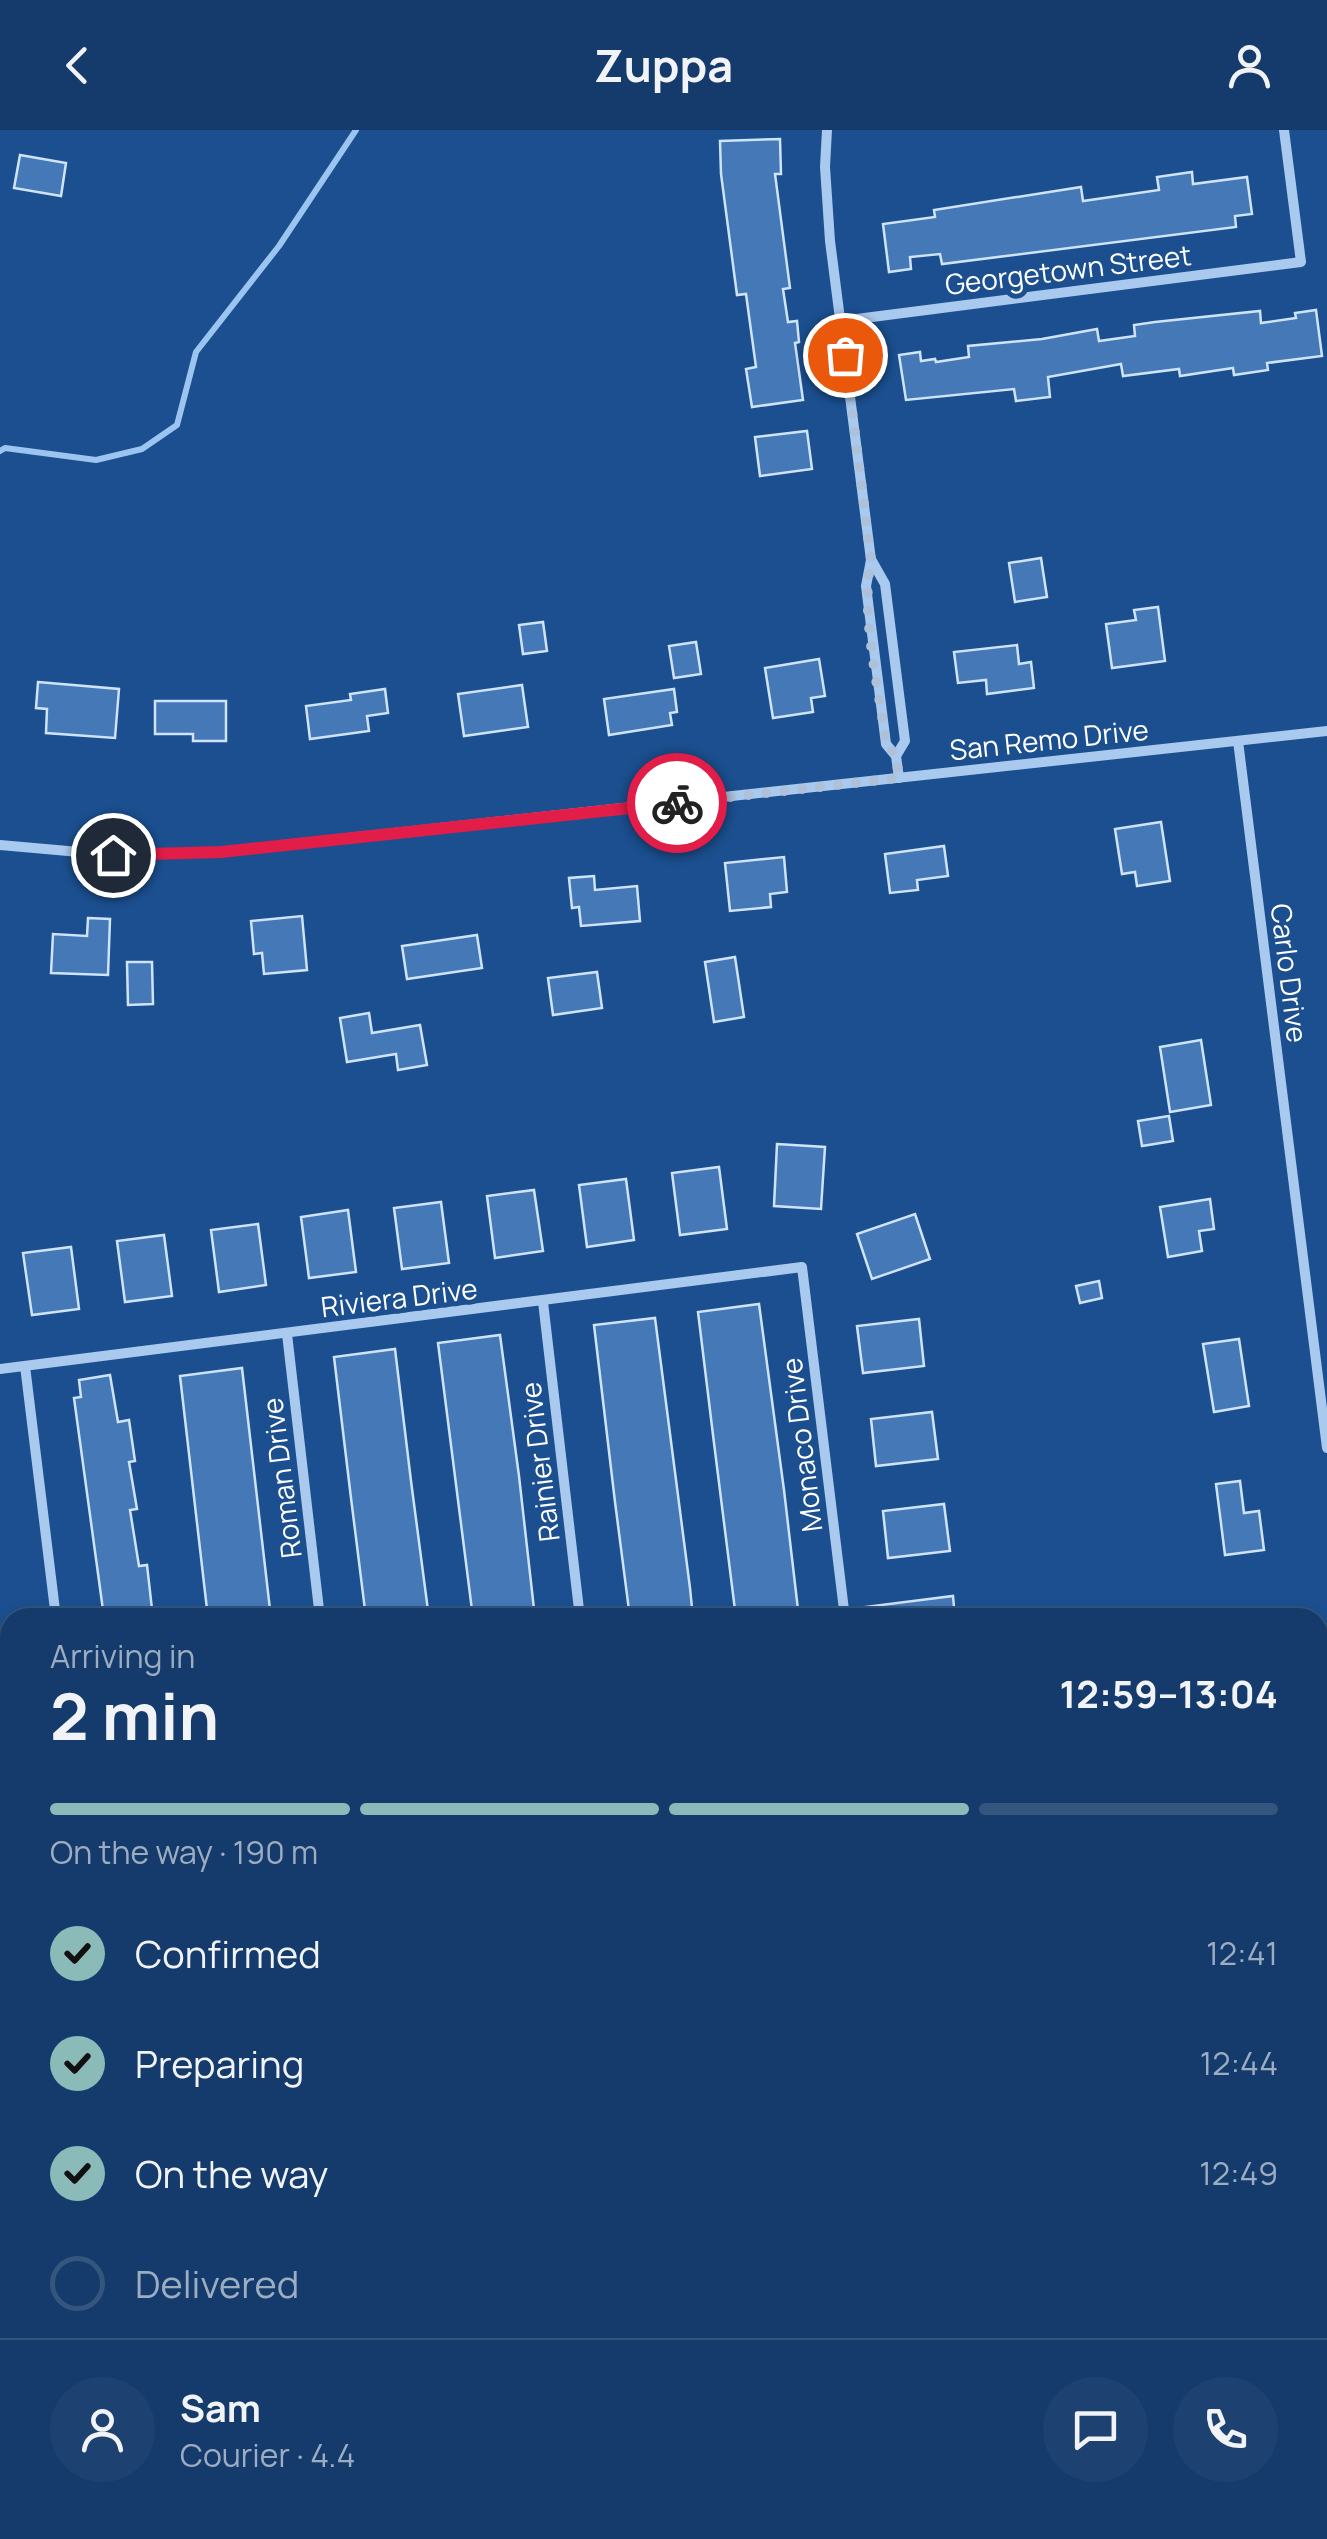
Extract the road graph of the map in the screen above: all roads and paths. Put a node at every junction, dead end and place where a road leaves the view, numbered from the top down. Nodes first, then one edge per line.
1 (827, 130) edge
2 (1284, 130) edge
3 (841, 321) junction
4 (871, 560) junction
5 (1327, 731) edge
6 (1238, 741) junction
7 (896, 756) junction
8 (899, 778) junction
9 (0, 845) edge
10 (802, 1267) joint
11 (542, 1302) junction
12 (287, 1334) junction
13 (25, 1366) junction
14 (0, 1369) edge
15 (1327, 1448) edge
16 (55, 1608) edge
17 (319, 1608) edge
18 (579, 1608) edge
19 (844, 1608) edge

1 - 3 street
2 - 3 street, Georgetown Street
3 - 4 street
4 - 7 street
4 - 7 street
5 - 6 street, San Remo Drive
6 - 8 street, San Remo Drive
6 - 15 street, Carlo Drive
7 - 8 street
8 - 9 street, San Remo Drive
10 - 11 street, Riviera Drive
10 - 19 street, Monaco Drive
11 - 12 street, Riviera Drive
11 - 18 street, Rainier Drive
12 - 13 street, Riviera Drive
12 - 17 street, Roman Drive
13 - 14 street, Riviera Drive
13 - 16 street

